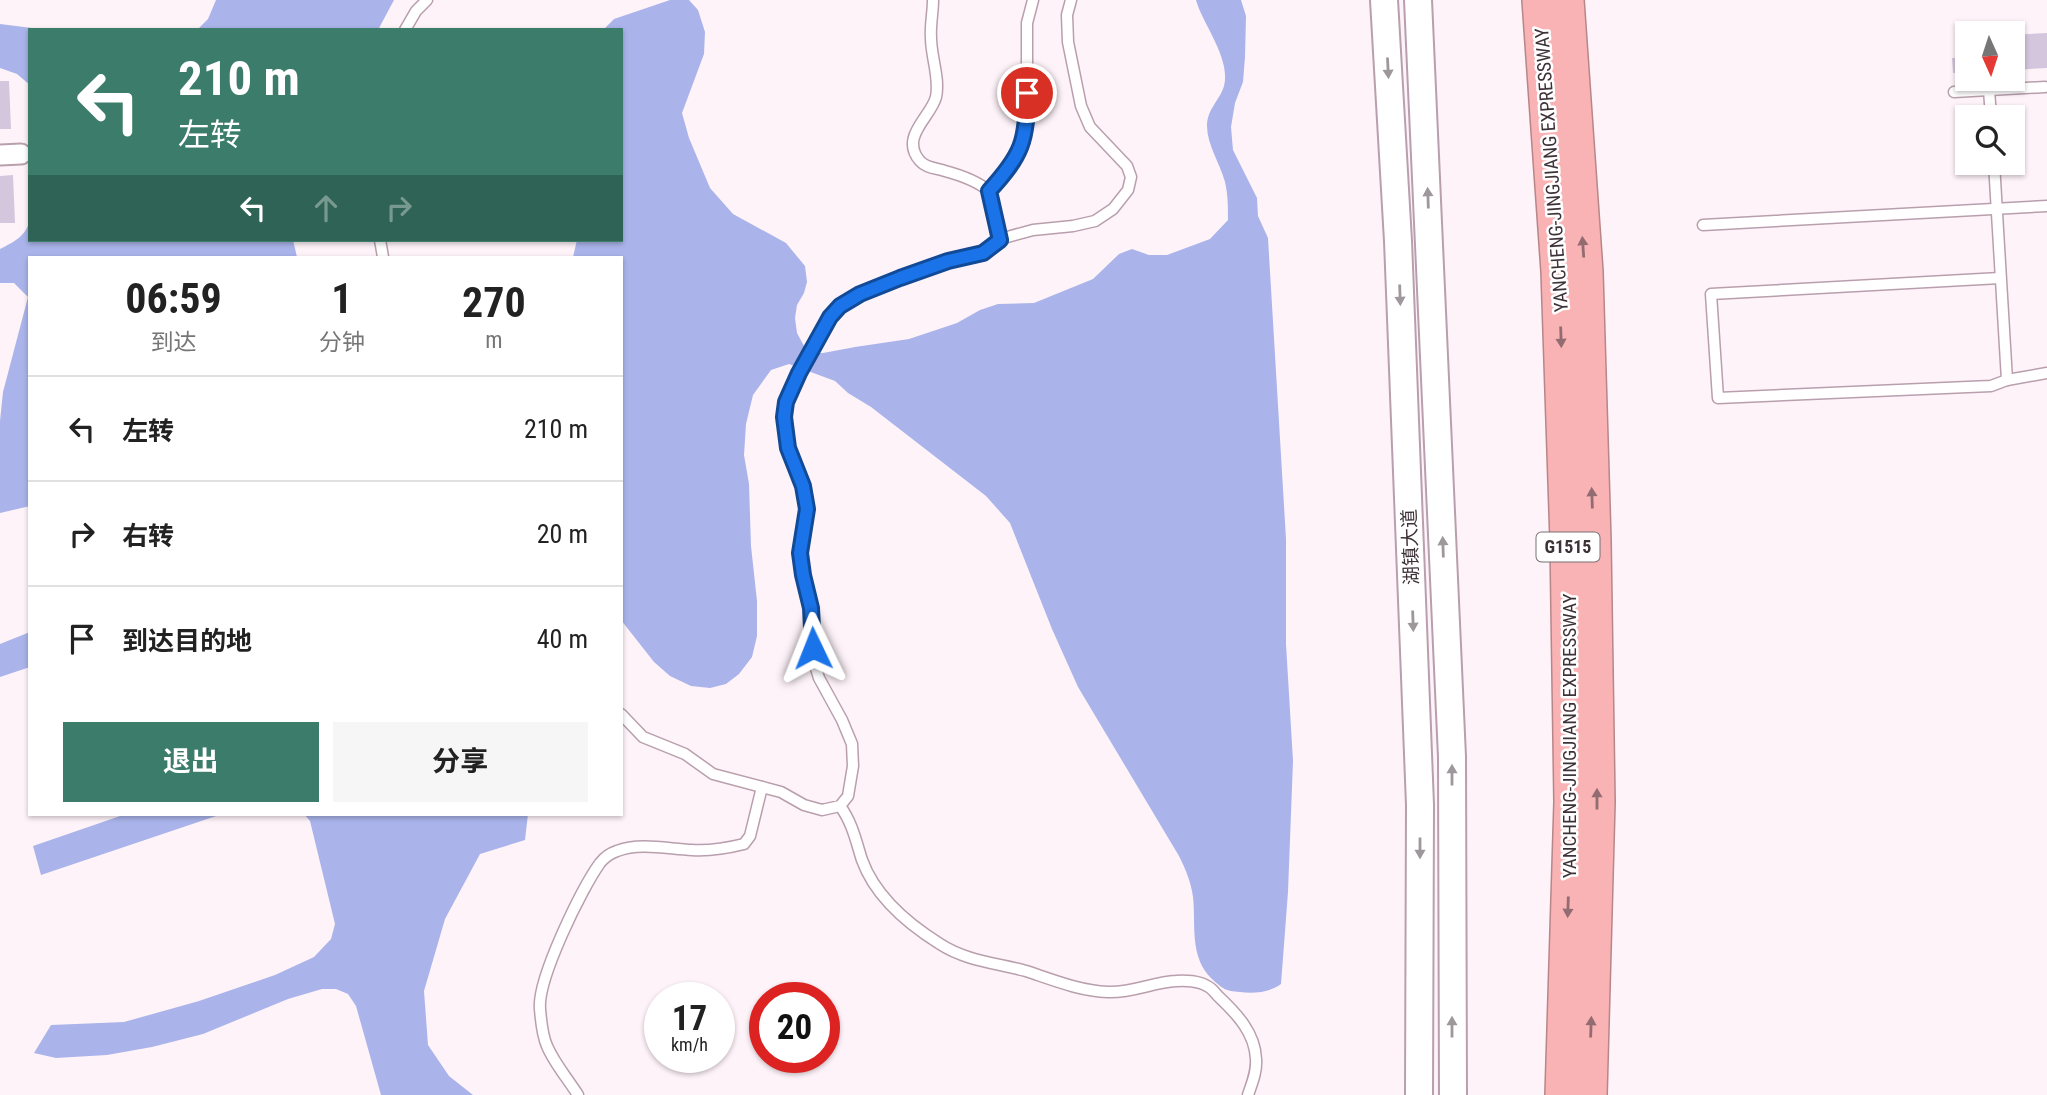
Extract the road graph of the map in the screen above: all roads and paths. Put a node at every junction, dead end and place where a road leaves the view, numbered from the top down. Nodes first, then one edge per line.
1 (427, 0) edge
2 (933, 0) edge
3 (1033, 0) edge
4 (1071, 0) edge
5 (1384, 0) edge
6 (1418, 0) edge
7 (1540, 0) edge
8 (1566, 0) edge
9 (406, 28) edge
10 (2045, 87) edge
11 (2025, 88) edge
12 (1972, 91) edge
13 (1954, 92) dead end
14 (21, 154) dead end
15 (0, 155) edge
16 (1995, 175) edge
17 (989, 191) junction
18 (2047, 206) edge
19 (1996, 209) junction
20 (1703, 225) dead end
21 (1000, 240) junction
22 (2000, 278) junction
23 (2047, 373) edge
24 (2007, 380) junction
25 (623, 716) edge
26 (762, 787) junction
27 (840, 806) junction
28 (578, 1095) edge
29 (1248, 1095) edge
30 (1419, 1095) edge
31 (1452, 1095) edge
32 (1563, 1095) edge
33 (1589, 1095) edge

1 - 9 lane
2 - 17 lane
3 - 17 lane
4 - 21 lane
5 -> 30 main road, 湖镇大道
31 -> 6 main road, 湖镇大道
7 -> 32 highway, YANCHENG-JINGJIANG EXPRESSWAY / G1515
33 -> 8 highway, YANCHENG-JINGJIANG EXPRESSWAY / G1515
10 - 11 lane
12 - 13 lane
14 - 15 street
16 - 19 lane
17 - 21 lane
18 - 19 lane
19 - 20 lane
19 - 22 lane
21 - 27 lane
22 - 24 lane
22 - 24 lane
23 - 24 lane
25 - 26 lane
26 - 27 lane
26 - 28 lane
27 - 29 lane

